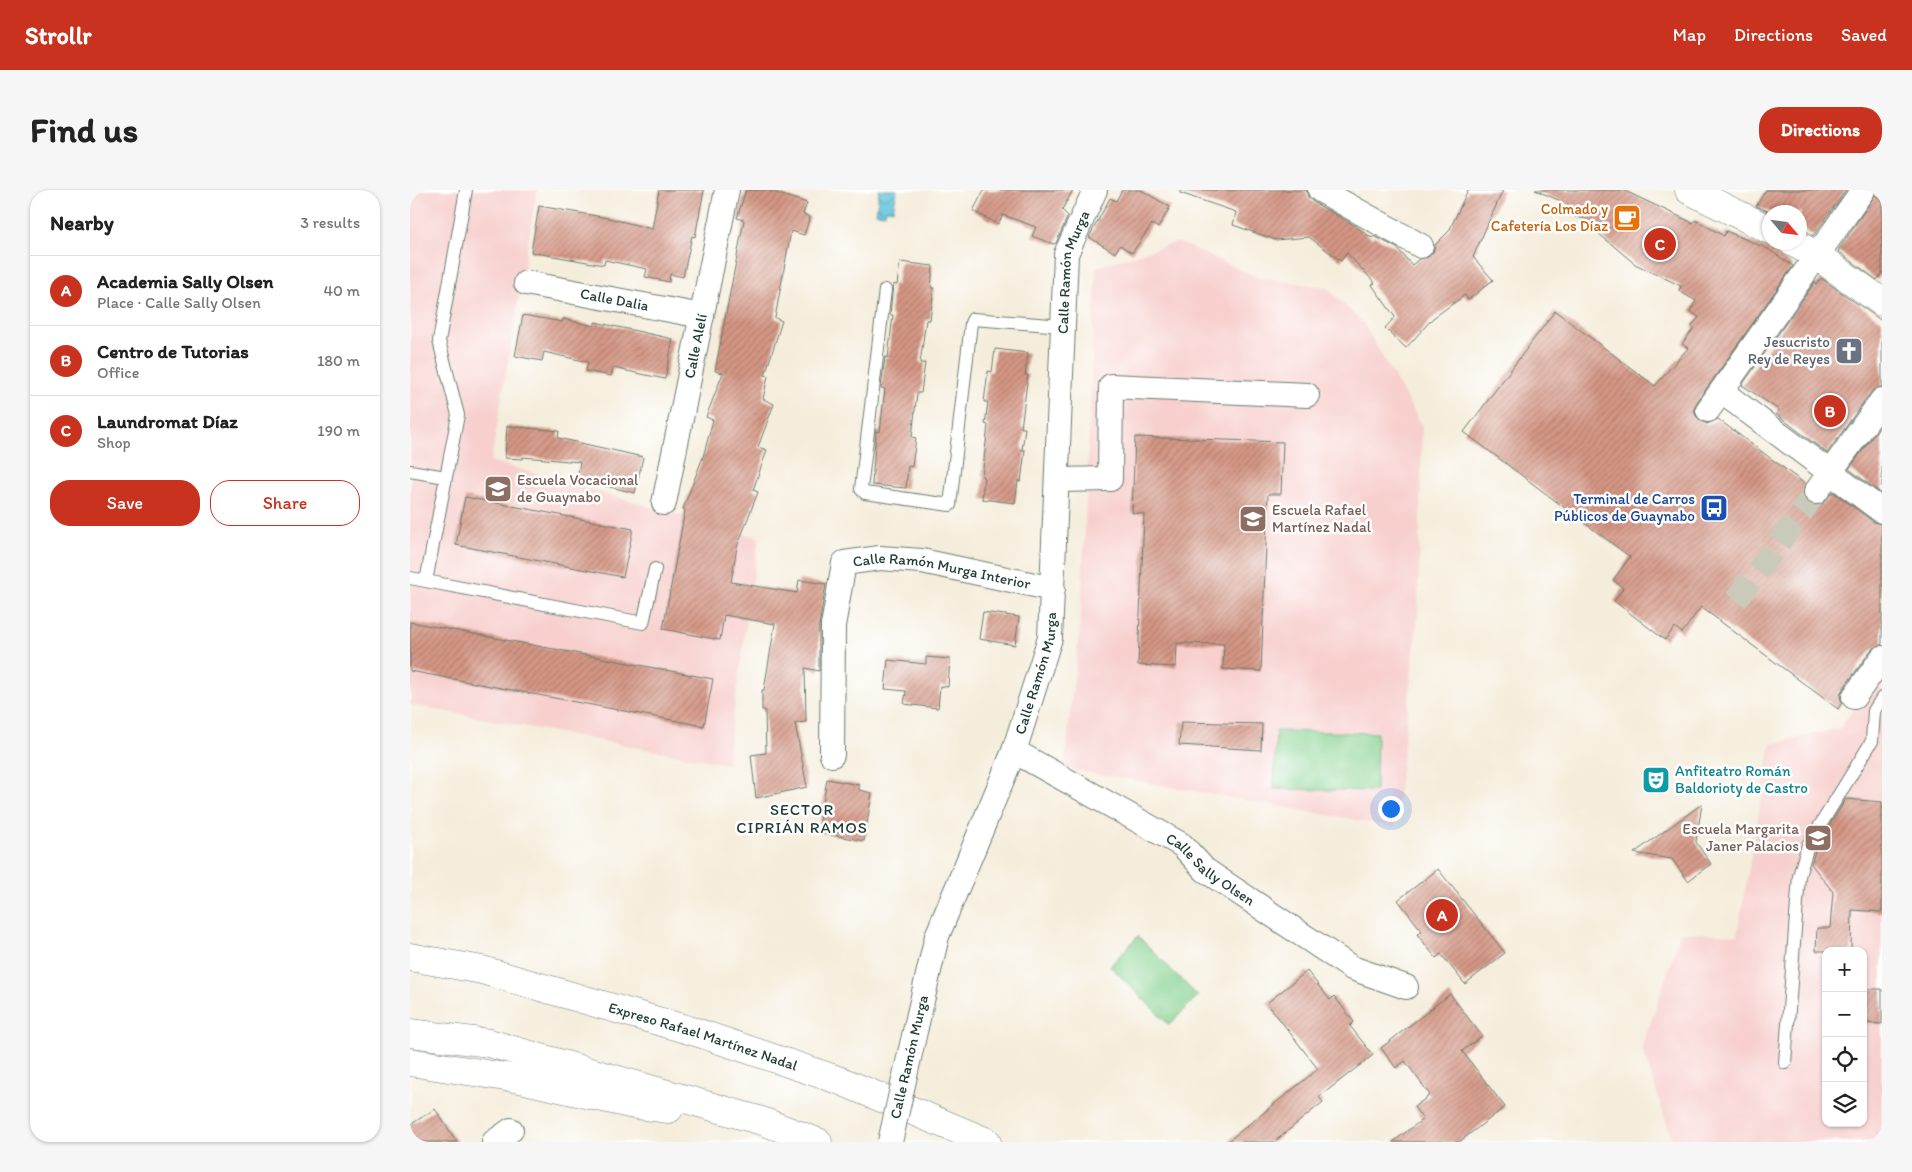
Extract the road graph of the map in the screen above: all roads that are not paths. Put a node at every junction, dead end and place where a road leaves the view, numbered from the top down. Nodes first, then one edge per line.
1 (466, 190) edge
2 (727, 190) edge
3 (1096, 190) edge
4 (1320, 190) edge
5 (1689, 190) edge
6 (1863, 190) edge
7 (1762, 226) edge
8 (1421, 246) dead end
9 (1806, 250) edge
10 (1816, 256) junction
11 (526, 283) dead end
12 (885, 290) dead end
13 (1882, 302) edge
14 (702, 316) junction
15 (1063, 326) junction
16 (1307, 395) dead end
17 (1882, 400) edge
18 (410, 470) edge
19 (1831, 472) junction
20 (446, 477) junction
21 (1057, 480) junction
22 (1816, 492) tunnel mouth
23 (664, 503) dead end
24 (1882, 511) edge
25 (656, 569) dead end
26 (410, 578) edge
27 (426, 582) junction
28 (1053, 589) junction
29 (1882, 658) edge
30 (1854, 697) dead end
31 (1882, 698) edge
32 (1014, 751) junction
33 (832, 755) dead end
34 (410, 958) edge
35 (1406, 987) dead end
36 (410, 1033) edge
37 (410, 1062) edge
38 (1785, 1063) dead end
39 (762, 1121) junction
40 (818, 1142) edge
41 (890, 1142) edge
42 (987, 1142) edge

1 - 20 lane
2 - 14 street, Calle Alelí
3 - 15 street, Calle Ramón Murga
4 - 8 street
5 - 7 main road
6 - 10 street
9 - 10 main road
10 - 13 main road
10 - 19 street
11 - 14 street, Calle Dalia
12 - 15 lane
14 - 23 street, Calle Alelí
15 - 21 street, Calle Ramón Murga
16 - 21 street
17 - 19 street
18 - 20 lane
19 - 22 street
19 - 24 street
20 - 27 lane
21 - 28 street, Calle Ramón Murga
25 - 27 lane
26 - 27 lane
28 - 32 street, Calle Ramón Murga
28 - 33 street, Calle Ramón Murga Interior
29 - 30 street
31 - 38 lane
32 - 35 street, Calle Sally Olsen
32 - 41 street, Calle Ramón Murga, bridge
34 - 42 main road, Expreso Rafael Martínez Nadal
36 - 39 main road
37 - 39 main road
39 - 40 main road

